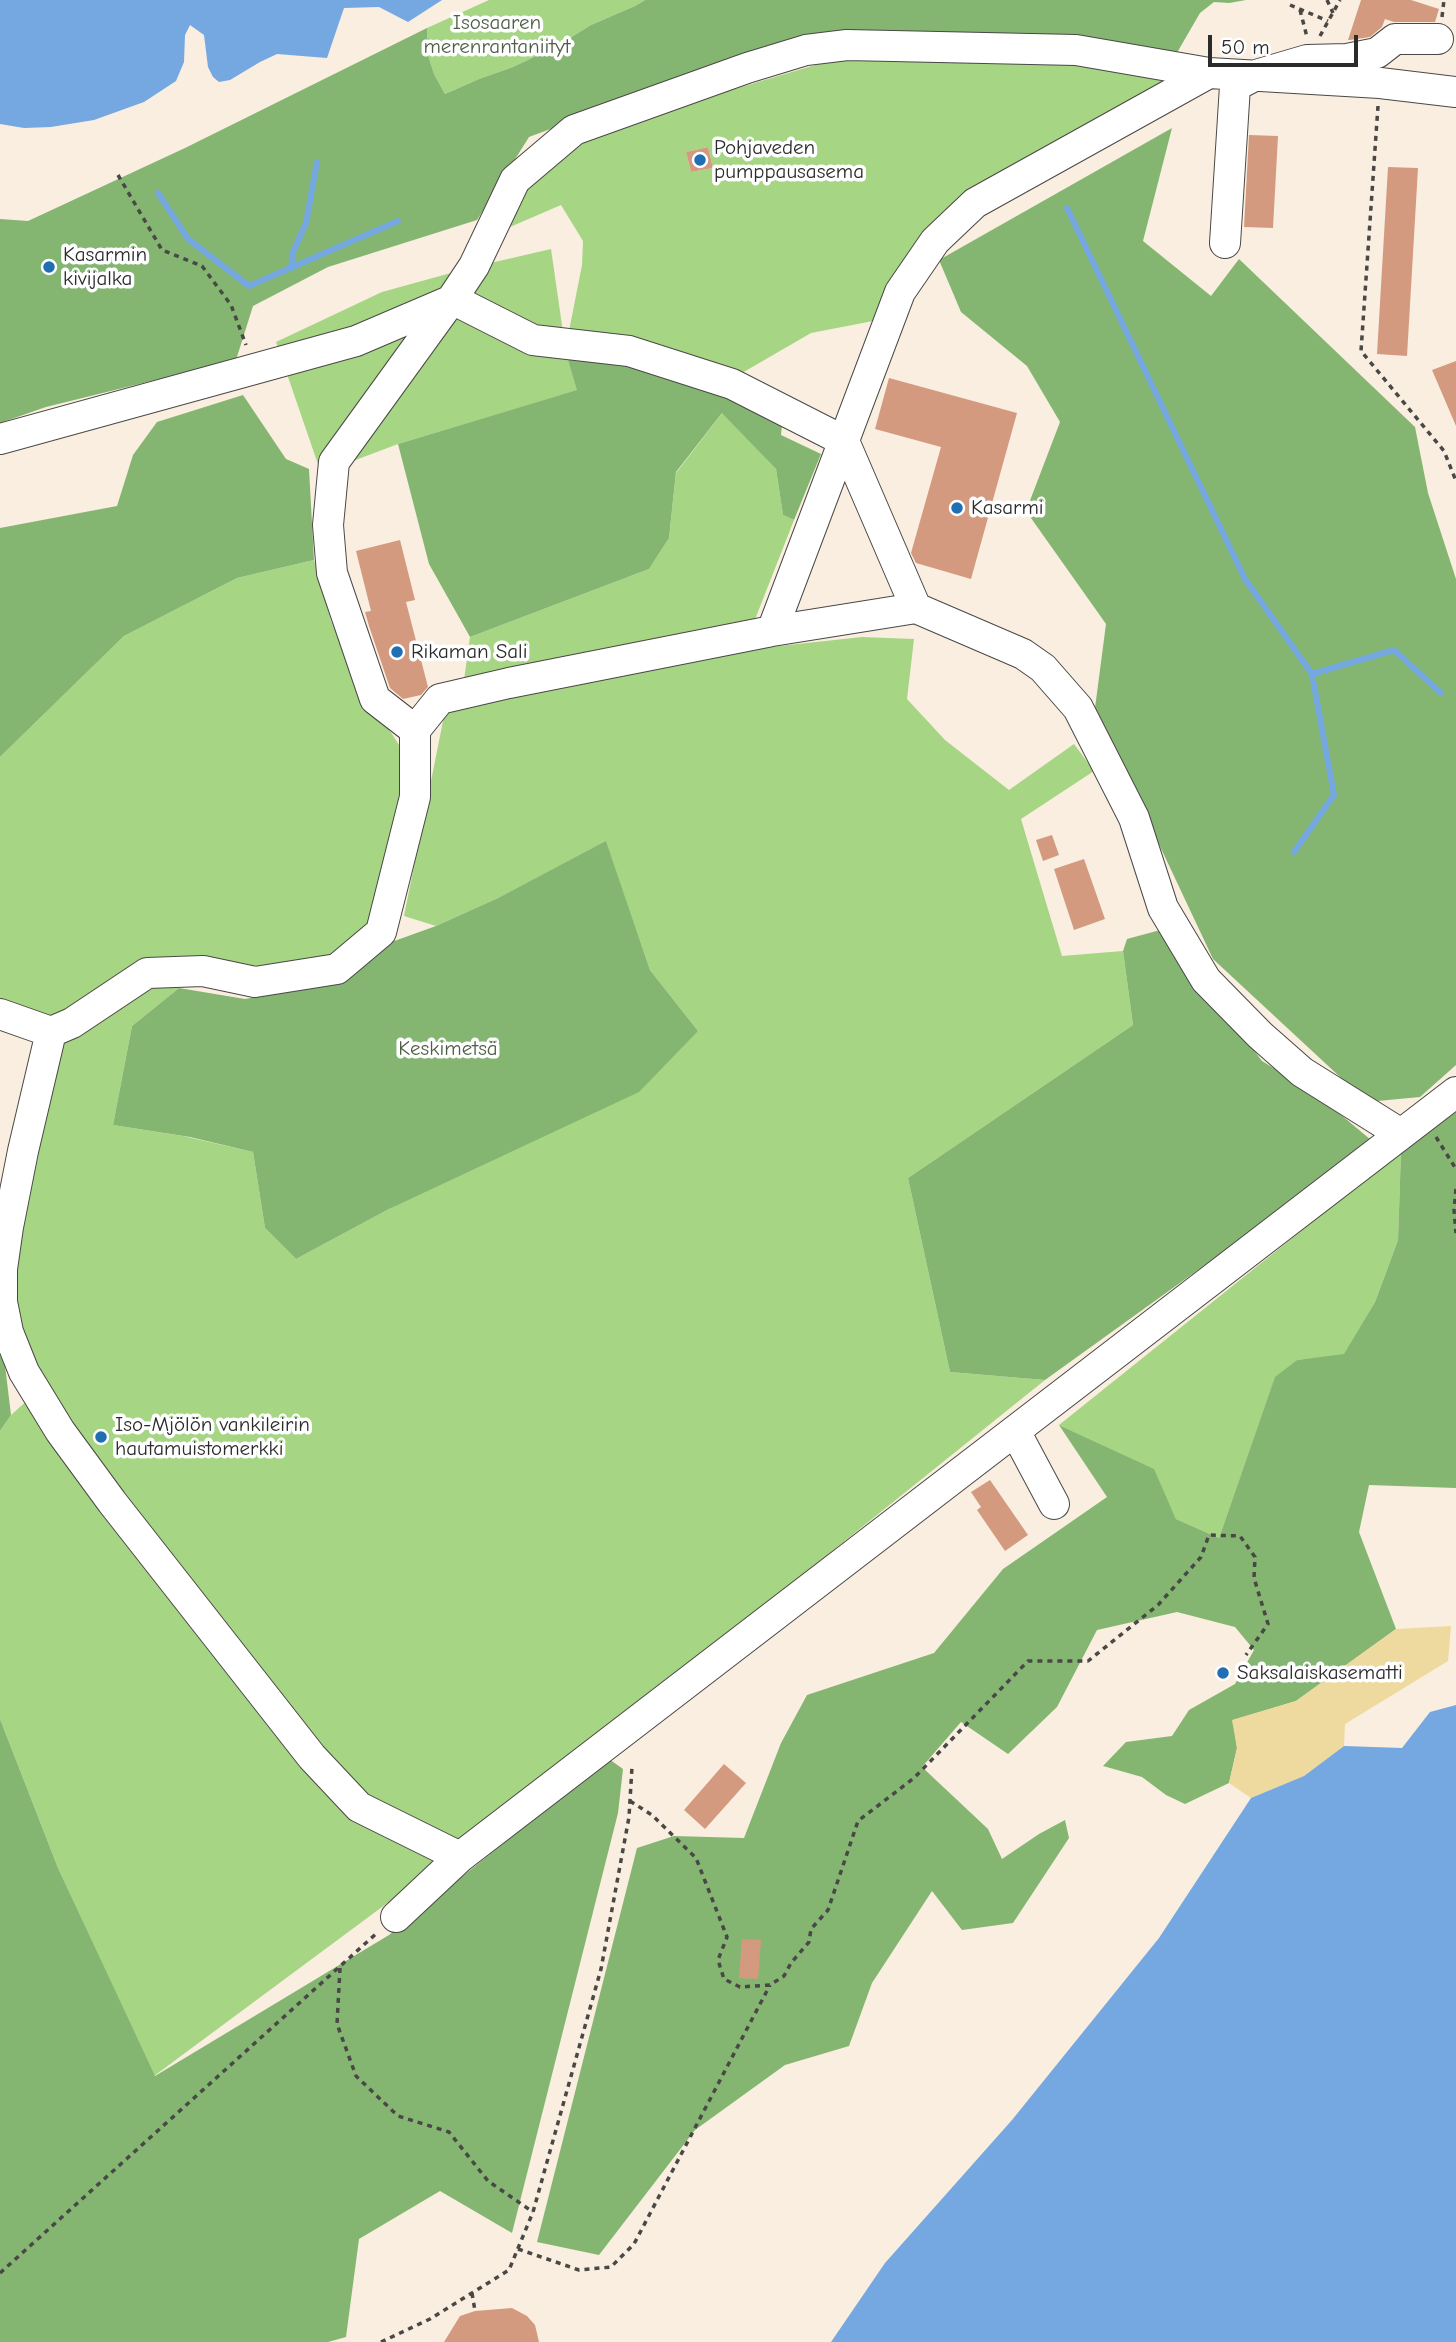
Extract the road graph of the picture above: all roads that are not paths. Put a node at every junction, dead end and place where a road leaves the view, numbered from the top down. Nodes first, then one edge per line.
1 (1438, 39) dead end
2 (1209, 73) junction
3 (1256, 75) junction
4 (1456, 92) edge
5 (1224, 243) dead end
6 (452, 299) junction
7 (0, 439) edge
8 (844, 441) junction
9 (916, 608) junction
10 (772, 631) junction
11 (415, 730) junction
12 (0, 1014) edge
13 (51, 1032) junction
14 (1456, 1091) edge
15 (1412, 1125) junction
16 (1015, 1431) junction
17 (1054, 1504) dead end
18 (460, 1857) junction
19 (396, 1917) road end

1 - 3 lane
2 - 3 lane
2 - 6 lane
2 - 8 lane
3 - 4 lane
3 - 5 lane
6 - 7 lane
6 - 8 lane
6 - 11 lane
8 - 9 lane
8 - 10 lane
9 - 10 lane
9 - 15 lane
10 - 11 lane
11 - 13 lane
12 - 13 lane
13 - 18 lane
14 - 15 lane
15 - 16 lane
16 - 17 lane
16 - 18 lane
18 - 19 lane

